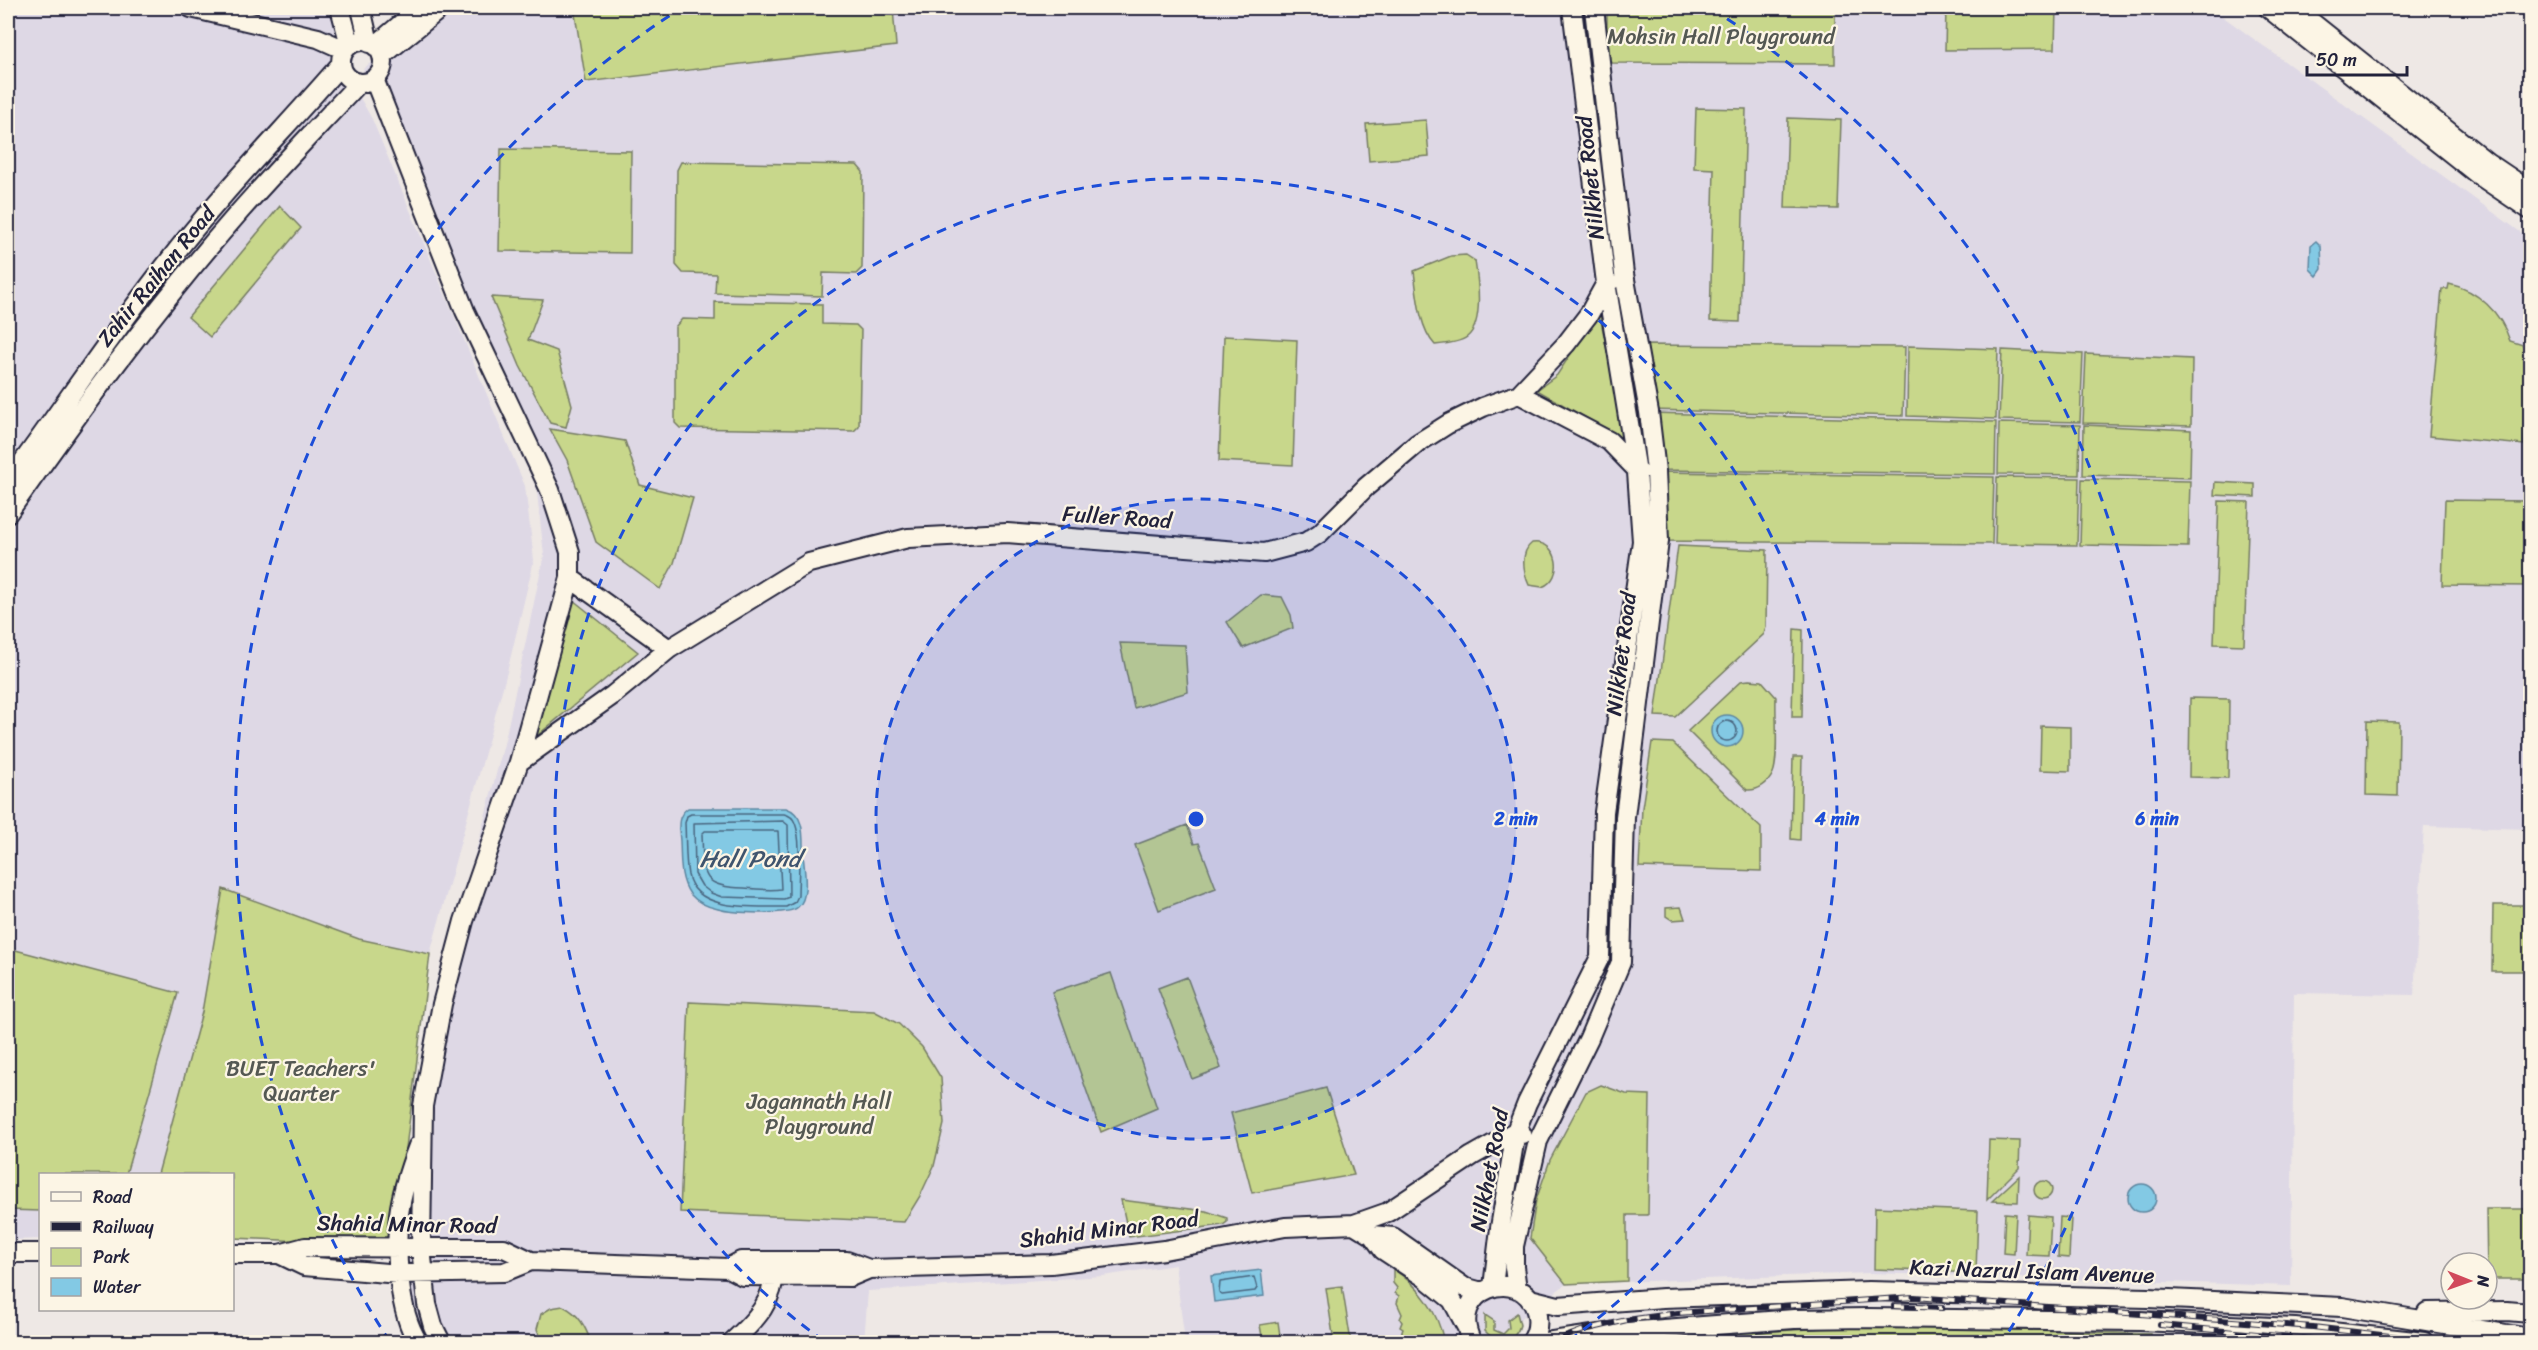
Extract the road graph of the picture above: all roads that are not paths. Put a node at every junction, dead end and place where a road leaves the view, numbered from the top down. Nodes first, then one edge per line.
1 (191, 8) edge
2 (340, 8) edge
3 (361, 8) edge
4 (420, 8) edge
5 (441, 8) edge
6 (1572, 8) edge
7 (1594, 8) edge
8 (2268, 8) edge
9 (2294, 8) edge
10 (375, 48) junction
11 (346, 53) junction
12 (367, 81) junction
13 (2530, 191) edge
14 (2530, 210) edge
15 (1625, 280) junction
16 (1606, 283) junction
17 (1519, 394) junction
18 (1656, 471) junction
19 (1637, 472) junction
20 (8, 482) edge
21 (8, 513) edge
22 (570, 578) junction
23 (669, 649) junction
24 (1615, 727) junction
25 (1636, 728) junction
26 (519, 762) junction
27 (1516, 1131) junction
28 (422, 1136) junction
29 (1538, 1141) junction
30 (1354, 1224) junction
31 (1372, 1235) junction
32 (398, 1248) junction
33 (422, 1248) junction
34 (8, 1253) edge
35 (39, 1253) edge
36 (234, 1254) edge
37 (279, 1254) junction
38 (531, 1261) junction
39 (774, 1269) junction
40 (399, 1274) junction
41 (423, 1274) junction
42 (1487, 1289) junction
43 (1523, 1294) junction
44 (2386, 1313) junction
45 (2530, 1313) edge
46 (1469, 1334) edge
47 (2530, 1338) edge
48 (418, 1342) edge
49 (441, 1342) edge
50 (732, 1342) edge
51 (1531, 1342) edge
52 (1546, 1342) edge
53 (2424, 1342) edge

1 - 11 main road
2 - 11 main road
3 - 10 main road
4 - 10 main road
5 - 10 main road
6 - 16 main road, Nilkhet Road
7 - 15 main road, Nilkhet Road
8 - 14 main road
9 - 13 main road
10 - 11 main road
10 - 12 main road
11 - 12 main road
11 - 20 main road, Zahir Raihan Road
12 - 21 main road, Zahir Raihan Road
12 - 22 main road
15 - 16 main road
15 - 18 main road, Nilkhet Road
16 - 17 main road, Fuller Road
16 - 19 main road, Nilkhet Road
17 - 19 main road
17 - 23 main road, Fuller Road
18 - 19 main road
18 - 25 main road, Nilkhet Road
19 - 24 main road, Nilkhet Road
22 - 23 main road
22 - 26 main road
23 - 26 main road, Fuller Road
24 - 25 main road
24 - 27 main road, Nilkhet Road
25 - 29 main road, Nilkhet Road
26 - 28 main road
27 - 29 main road
27 - 30 main road, Shahid Minar Road
27 - 42 main road, Nilkhet Road
28 - 32 main road
28 - 33 main road
29 - 43 main road, Nilkhet Road
30 - 31 main road
30 - 39 main road, Shahid Minar Road
31 - 42 main road
31 - 46 main road
32 - 33 main road, Shahid Minar Road
32 - 37 main road, Shahid Minar Road
32 - 40 main road
33 - 38 main road, Shahid Minar Road
33 - 41 main road
34 - 35 main road
36 - 37 main road, Shahid Minar Road
37 - 40 main road, Shahid Minar Road
38 - 39 main road, Shahid Minar Road
38 - 41 main road, Shahid Minar Road
39 - 50 main road
40 - 41 main road, Shahid Minar Road
40 - 48 main road
41 - 49 main road
42 - 43 main road, Kazi Nazrul Islam Avenue
42 - 46 main road
43 - 44 main road, Kazi Nazrul Islam Avenue
43 - 51 main road, Nilkhet Road
44 - 45 main road
44 - 47 main road, Kazi Nazrul Islam Avenue
52 - 53 main road, Kazi Nazrul Islam Avenue

